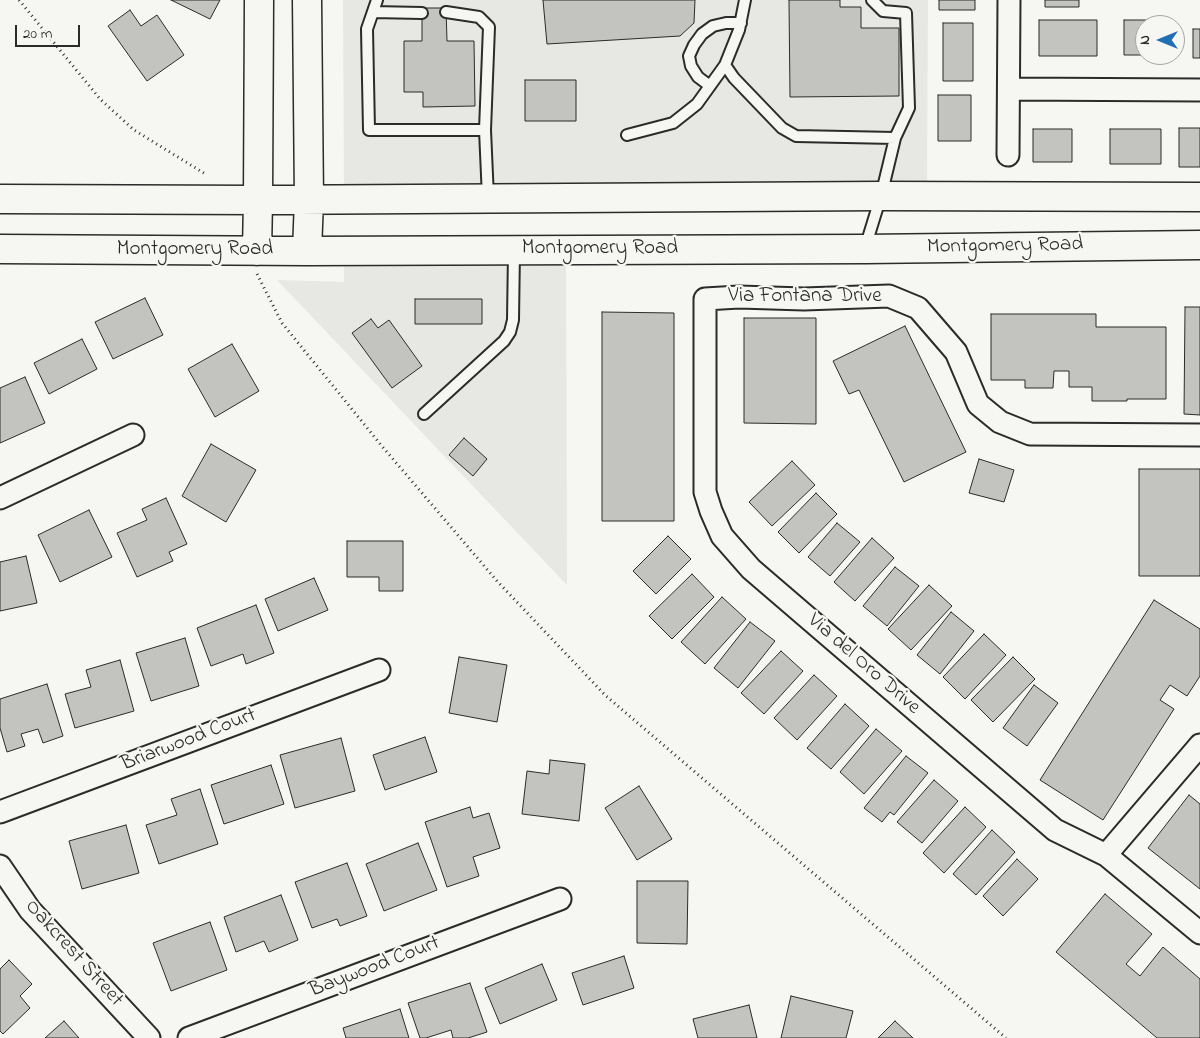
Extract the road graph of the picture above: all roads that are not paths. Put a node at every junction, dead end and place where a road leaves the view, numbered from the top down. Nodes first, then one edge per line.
1 (259, 0) edge
2 (307, 0) edge
3 (377, 0) edge
4 (745, 0) edge
5 (872, 0) edge
6 (1009, 0) edge
7 (373, 12) junction
8 (446, 12) dead end
9 (422, 13) dead end
10 (741, 23) junction
11 (725, 65) junction
12 (710, 86) junction
13 (1009, 89) junction
14 (1200, 90) edge
15 (485, 130) junction
16 (627, 135) dead end
17 (895, 138) junction
18 (1008, 155) dead end
19 (881, 196) junction
20 (1200, 196) edge
21 (0, 199) edge
22 (488, 199) junction
23 (258, 200) junction
24 (309, 200) junction
25 (1200, 245) edge
26 (865, 249) junction
27 (0, 250) edge
28 (514, 250) junction
29 (307, 251) junction
30 (257, 262) junction
31 (705, 299) joint
32 (424, 414) dead end
33 (133, 435) dead end
34 (1200, 435) edge
35 (0, 498) edge
36 (378, 670) dead end
37 (1200, 745) edge
38 (0, 812) edge
39 (1106, 855) junction
40 (0, 866) edge
41 (560, 899) dead end
42 (1200, 933) edge
43 (149, 1038) edge
44 (189, 1038) edge

1 - 23 main road
2 - 24 main road
3 - 7 lane
4 - 10 lane
5 - 17 lane
6 - 13 street
7 - 9 lane
7 - 15 lane
8 - 15 lane
10 - 11 lane
10 - 12 lane
11 - 12 lane
11 - 17 lane
12 - 16 lane
13 - 14 street
13 - 18 street
15 - 22 lane
17 - 19 lane
19 - 20 main road
19 - 22 main road
19 - 26 lane
21 - 23 main road
22 - 24 main road
23 - 24 main road
23 - 30 main road
24 - 29 main road
25 - 26 main road, Montgomery Road
26 - 28 main road, Montgomery Road
27 - 30 main road, Montgomery Road
28 - 29 main road, Montgomery Road
28 - 32 lane
29 - 30 main road, Montgomery Road
31 - 34 street, Via Fontana Drive
31 - 39 street, Via del Oro Drive
33 - 35 street
36 - 38 street, Briarwood Court
37 - 39 street
39 - 42 street, Via del Oro Drive
40 - 43 street, Oakcrest Street
41 - 44 street, Baywood Court

